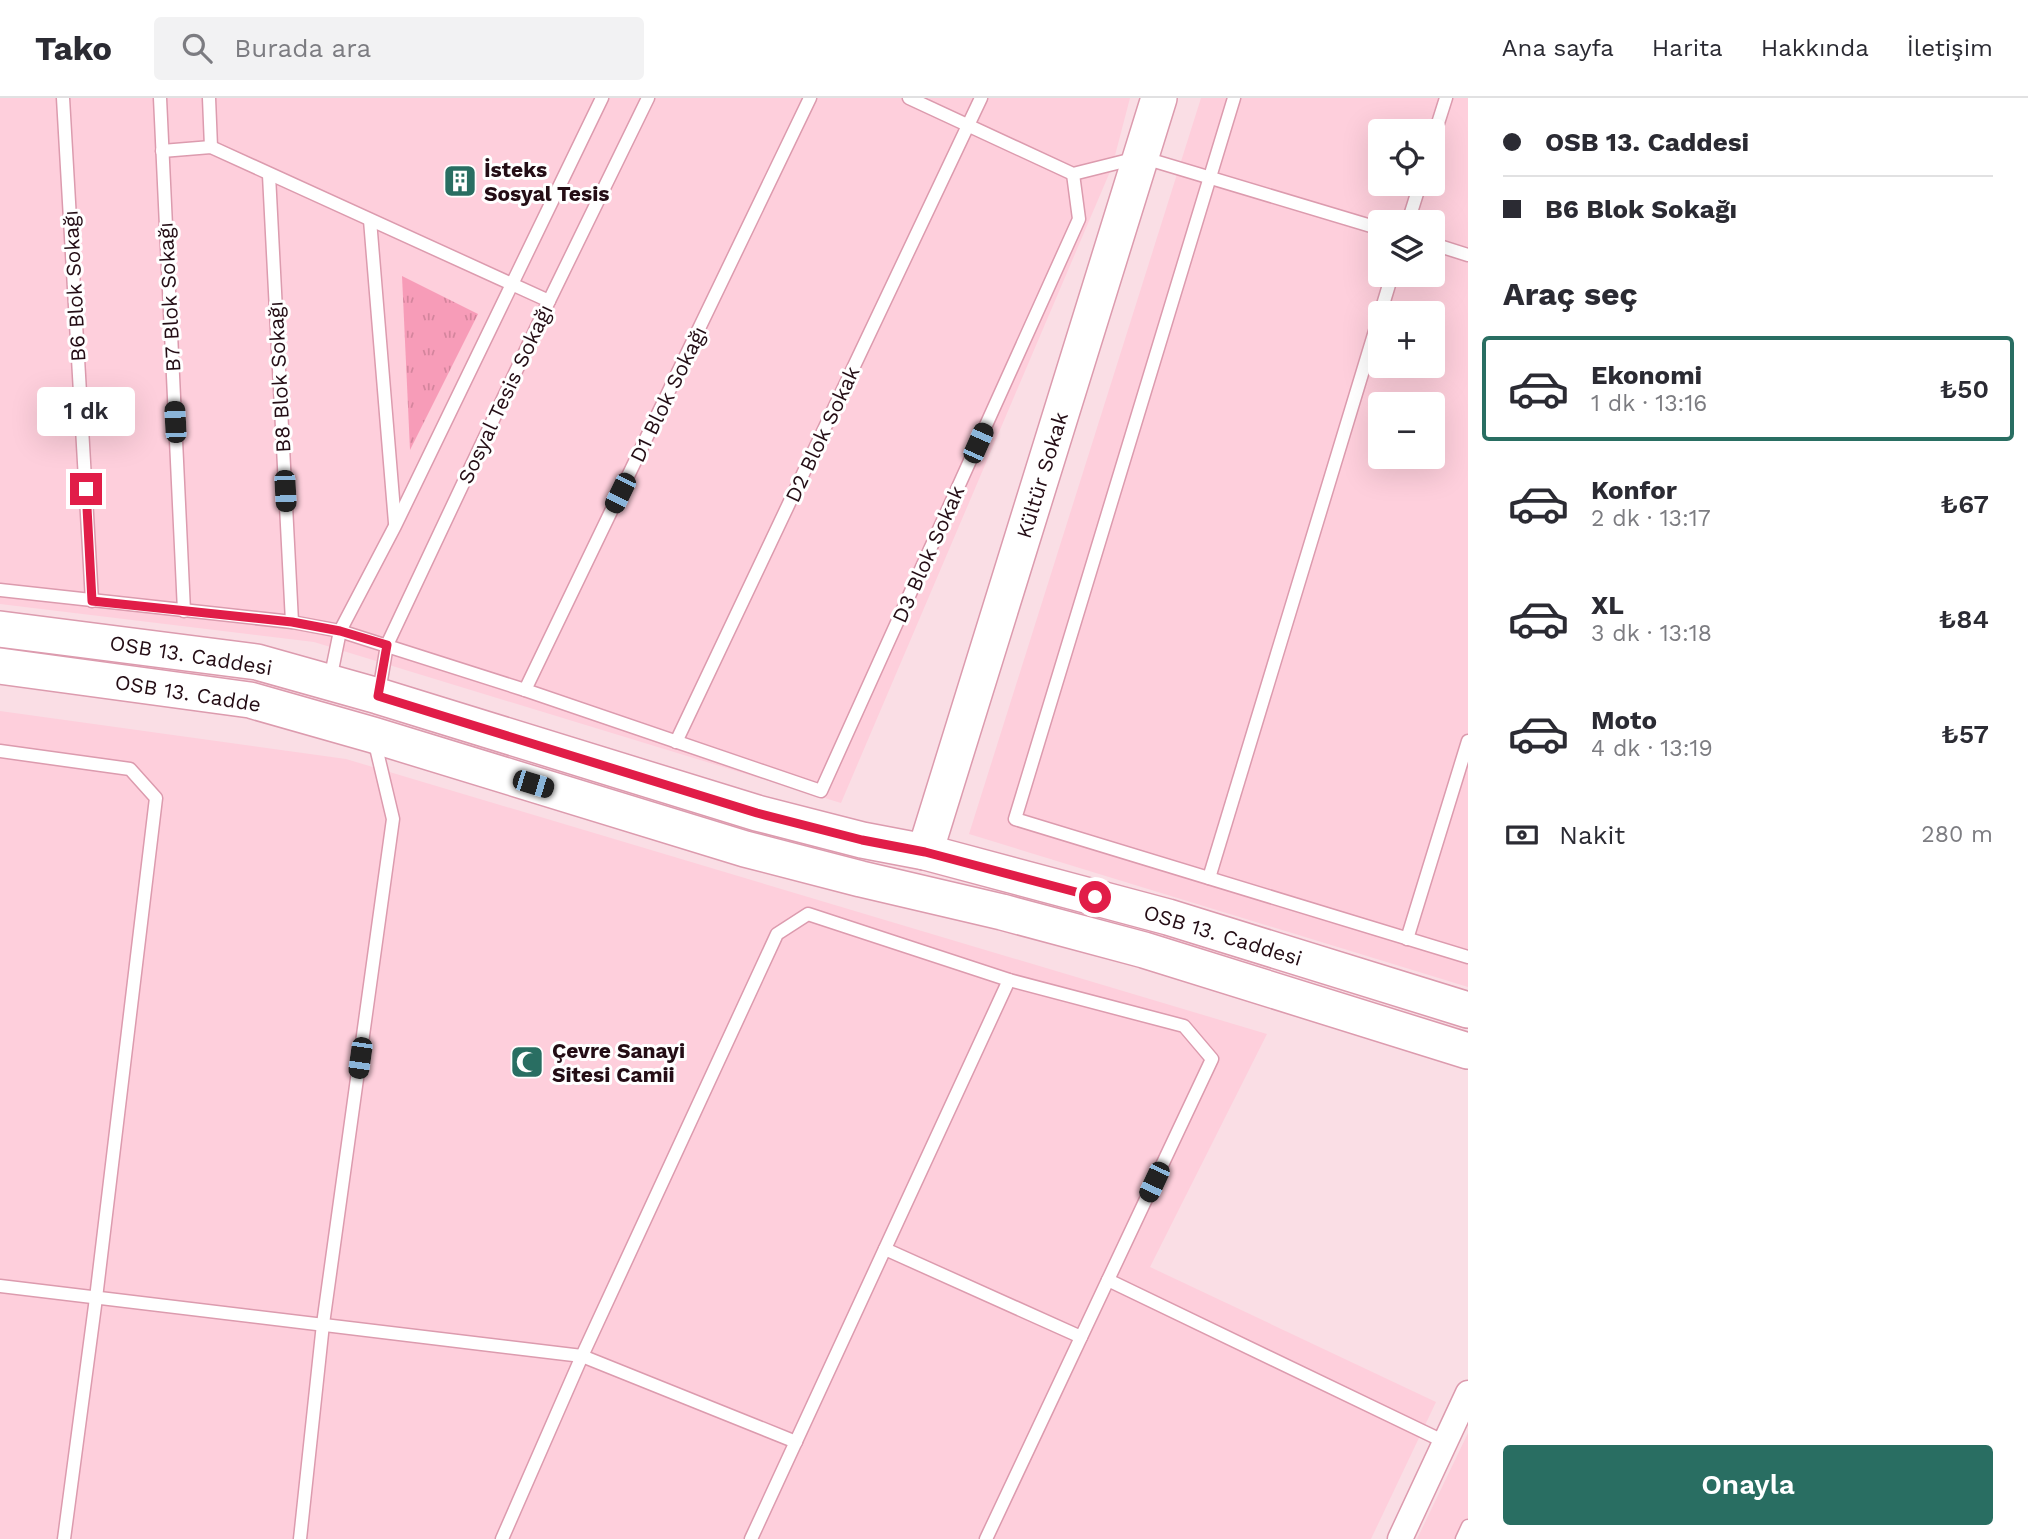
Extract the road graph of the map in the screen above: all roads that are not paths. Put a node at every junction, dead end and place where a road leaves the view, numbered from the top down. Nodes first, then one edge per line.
1 (63, 98) edge
2 (160, 98) edge
3 (209, 98) edge
4 (602, 98) edge
5 (648, 98) edge
6 (810, 98) edge
7 (909, 98) edge
8 (981, 98) edge
9 (1159, 98) edge
10 (1234, 98) edge
11 (1446, 98) edge
12 (1439, 119) edge
13 (968, 125) junction
14 (211, 147) junction
15 (162, 151) junction
16 (1141, 157) junction
17 (1073, 174) junction
18 (269, 175) junction
19 (1209, 178) junction
20 (370, 220) junction
21 (1368, 225) edge
22 (1445, 248) edge
23 (1468, 255) edge
24 (512, 284) junction
25 (1388, 287) edge
26 (549, 301) junction
27 (395, 526) junction
28 (0, 590) edge
29 (92, 601) junction
30 (184, 611) junction
31 (292, 622) junction
32 (0, 629) edge
33 (340, 631) junction
34 (387, 645) junction
35 (0, 666) edge
36 (329, 682) junction
37 (525, 690) junction
38 (378, 696) junction
39 (326, 721) junction
40 (373, 735) junction
41 (1468, 741) edge
42 (676, 742) junction
43 (0, 751) edge
44 (925, 852) junction
45 (1209, 878) junction
46 (1408, 939) junction
47 (1468, 957) edge
48 (1009, 980) junction
49 (1468, 1010) edge
50 (1468, 1051) edge
51 (885, 1249) junction
52 (1108, 1280) junction
53 (0, 1286) edge
54 (96, 1298) junction
55 (323, 1324) junction
56 (1081, 1337) junction
57 (582, 1356) junction
58 (1468, 1393) edge
59 (796, 1442) junction
60 (1445, 1442) junction
61 (1468, 1526) edge
62 (64, 1539) edge
63 (300, 1539) edge
64 (502, 1539) edge
65 (751, 1539) edge
66 (986, 1539) edge
67 (1400, 1539) edge
68 (1462, 1539) edge

1 - 29 lane, B6 Blok Sokağı
2 - 15 lane, B7 Blok Sokağı
3 - 14 lane
4 - 24 lane, Sosyal Tesis Sokağı
5 - 26 lane, Sosyal Tesis Sokağı
6 - 37 lane, D1 Blok Sokağı
7 - 13 lane
8 - 13 lane, D2 Blok Sokak
9 - 16 street, Kültür Sokak
10 - 19 lane
11 - 12 lane
13 - 17 lane
13 - 42 lane, D2 Blok Sokak
14 - 15 lane
14 - 18 lane
15 - 30 lane, B7 Blok Sokağı
16 - 17 lane
16 - 19 lane
16 - 44 street, Kültür Sokak
17 - 42 lane, D3 Blok Sokak
18 - 20 lane
18 - 31 lane, B8 Blok Sokağı
19 - 21 lane
19 - 45 lane
20 - 24 lane
20 - 27 lane
22 - 23 lane
24 - 26 lane
24 - 27 lane, Sosyal Tesis Sokağı
25 - 45 lane
26 - 34 lane, Sosyal Tesis Sokağı
27 - 33 lane, Sosyal Tesis Sokağı
28 - 29 lane
29 - 30 lane
30 - 31 lane
31 - 33 lane
32 - 36 street, OSB 13. Caddesi
33 - 34 lane
33 - 36 lane, Sosyal Tesis Sokağı
34 - 37 lane
34 - 38 lane, Sosyal Tesis Sokağı
35 - 39 street, OSB 13. Cadde
36 - 38 street, OSB 13. Caddesi
36 - 39 street
37 - 42 lane
38 - 40 street
38 - 44 street, OSB 13. Caddesi
39 - 40 street, OSB 13. Cadde
40 - 50 street, OSB 13. Caddesi
40 - 55 lane
41 - 46 lane
43 - 54 lane
44 - 49 street, OSB 13. Caddesi
45 - 46 lane
46 - 47 lane
48 - 51 lane
48 - 52 lane
48 - 57 lane
51 - 56 lane
51 - 59 lane
52 - 56 lane
52 - 60 lane
53 - 54 lane
54 - 55 lane
54 - 62 lane
55 - 57 lane
55 - 63 lane
56 - 66 lane
57 - 59 lane
57 - 64 lane
58 - 60 street
59 - 65 lane
60 - 67 street
61 - 68 lane

